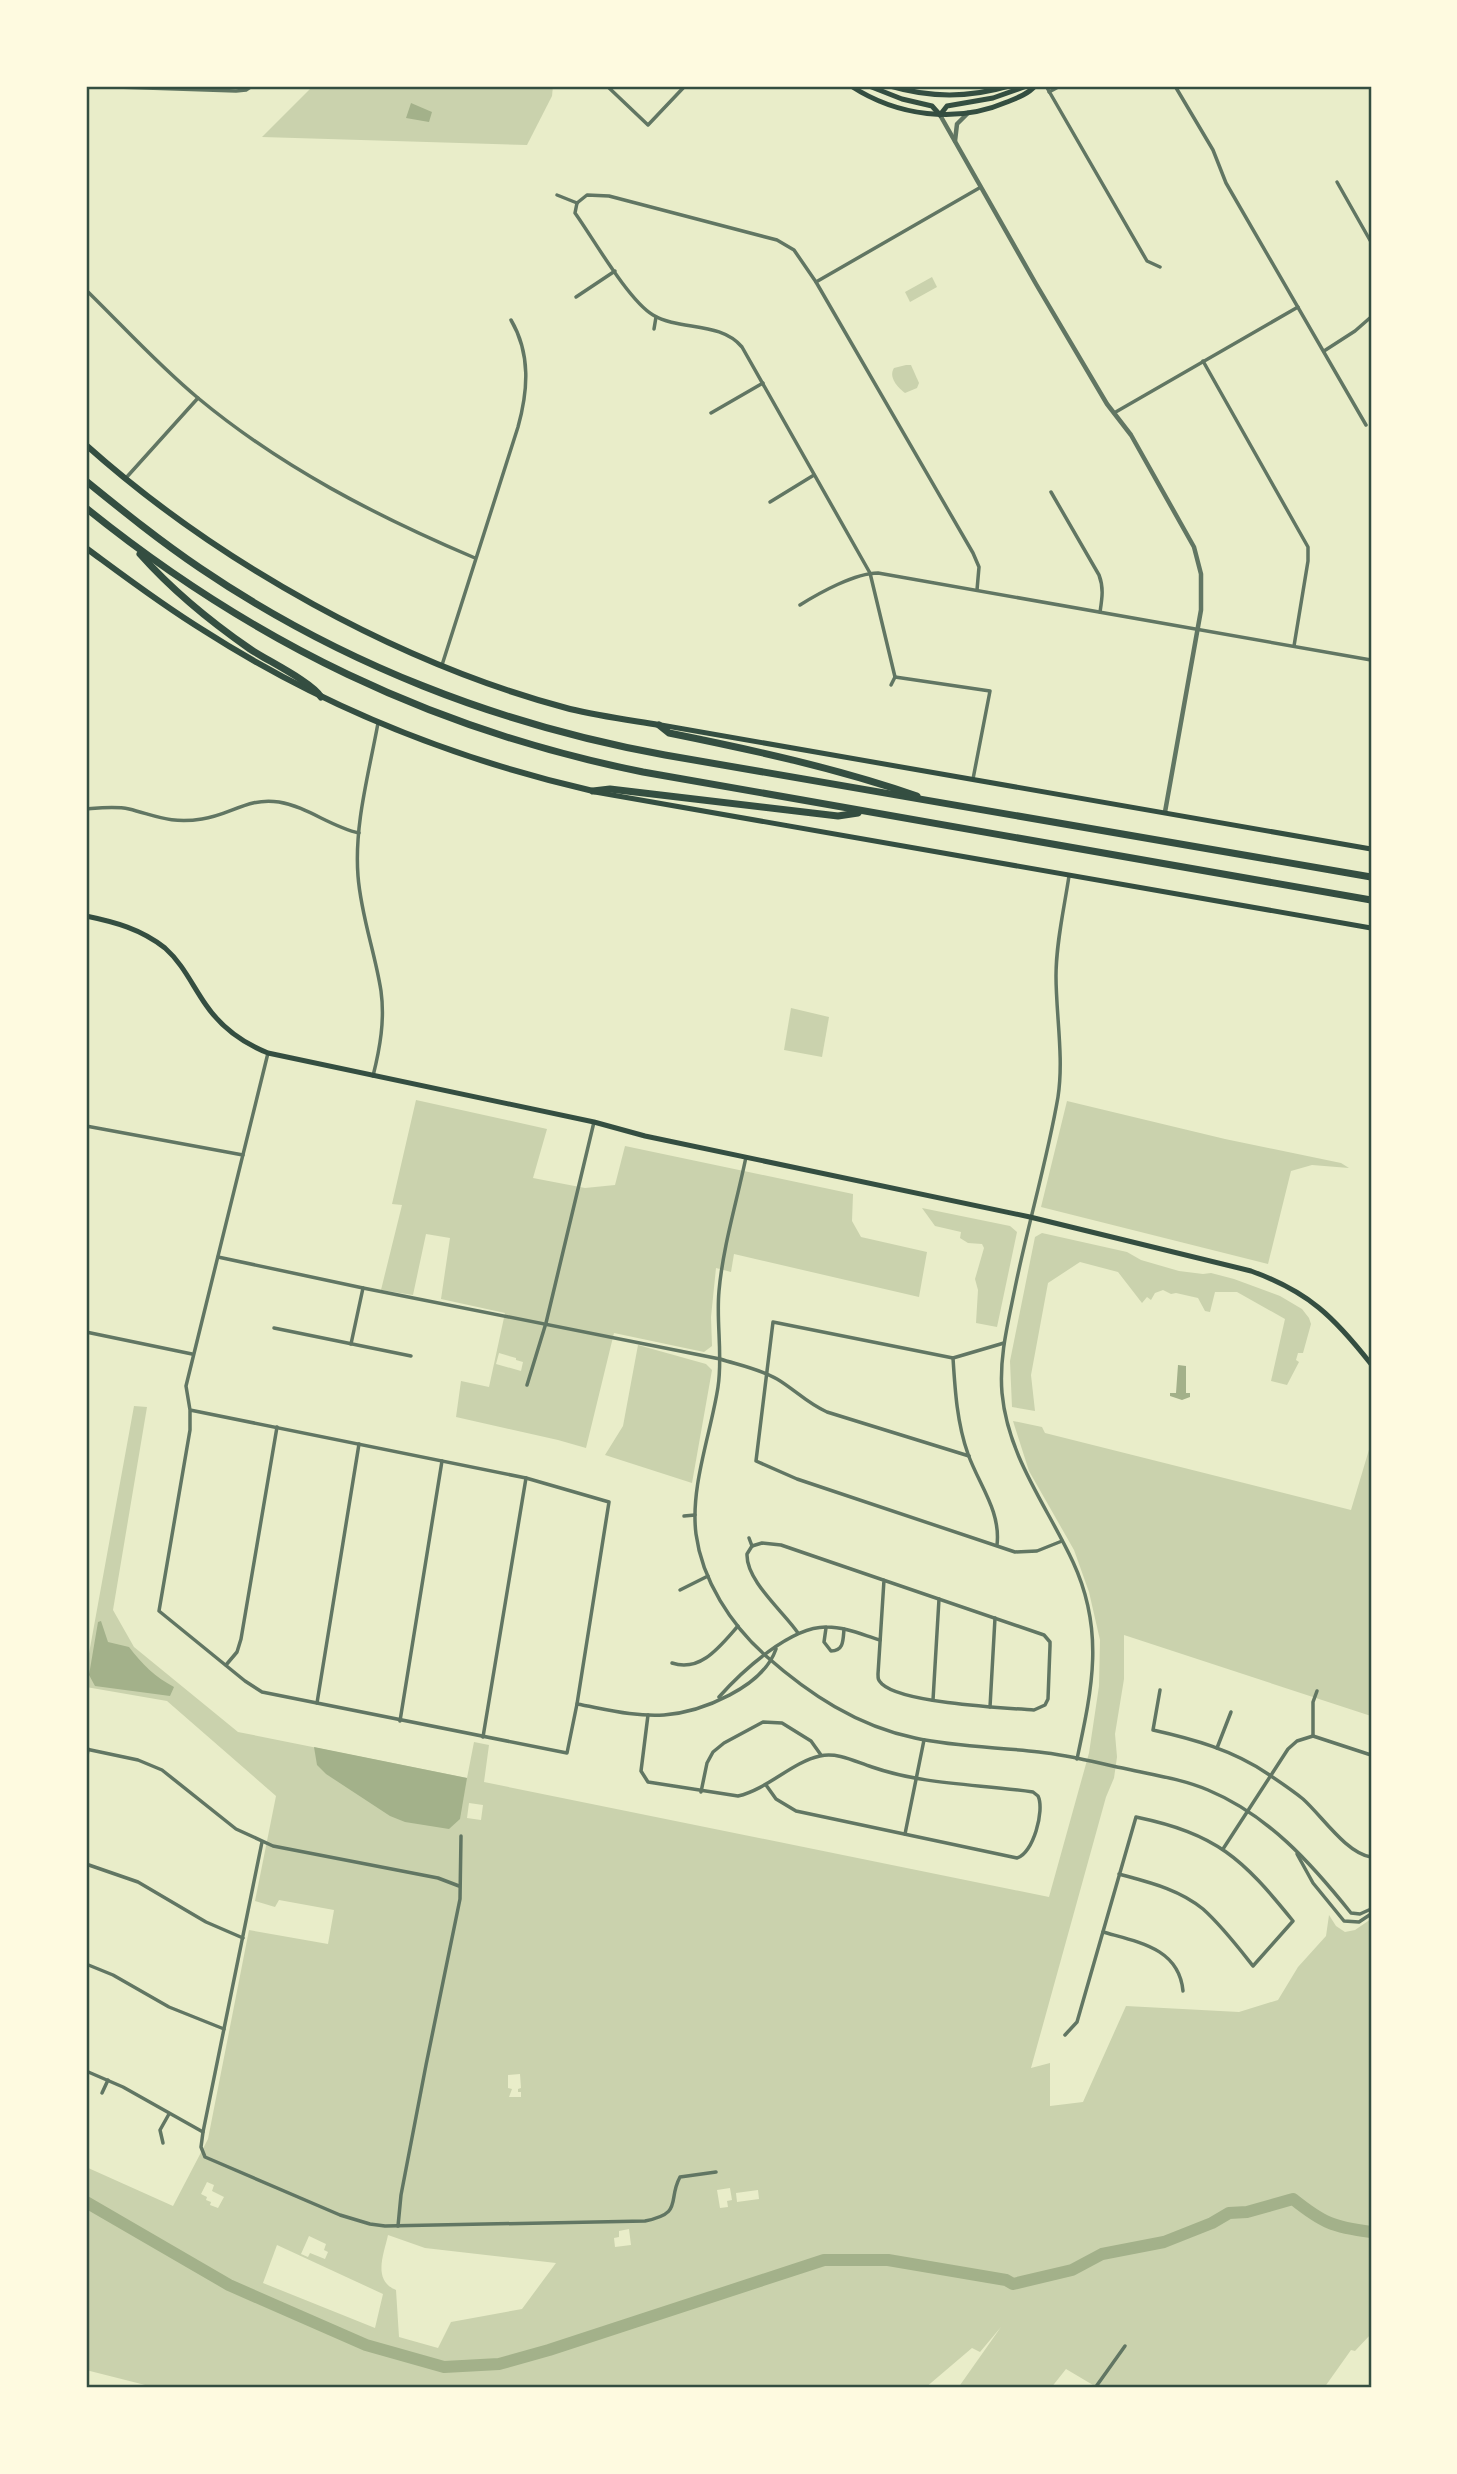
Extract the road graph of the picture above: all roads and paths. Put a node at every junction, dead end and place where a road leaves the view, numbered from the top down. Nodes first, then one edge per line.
1 (86, 86) edge
2 (252, 86) edge
3 (607, 86) edge
4 (685, 86) edge
5 (851, 86) edge
6 (869, 86) edge
7 (890, 86) edge
8 (1009, 86) edge
9 (1027, 86) edge
10 (1035, 86) edge
11 (1046, 86) edge
12 (1060, 86) edge
13 (1175, 86) edge
14 (1049, 92) junction
15 (968, 113) junction
16 (940, 115) junction
17 (955, 142) junction
18 (1337, 182) dead end
19 (981, 187) junction
20 (557, 195) dead end
21 (577, 203) junction
22 (1371, 242) edge
23 (1160, 267) dead end
24 (615, 271) junction
25 (816, 282) junction
26 (86, 290) edge
27 (576, 297) dead end
28 (1298, 307) junction
29 (656, 317) junction
30 (1371, 317) edge
31 (511, 320) dead end
32 (654, 329) dead end
33 (1324, 351) junction
34 (1203, 361) junction
35 (764, 383) junction
36 (198, 398) junction
37 (711, 413) dead end
38 (1114, 413) junction
39 (1366, 425) dead end
40 (86, 445) edge
41 (814, 475) junction
42 (125, 479) junction
43 (86, 481) edge
44 (1051, 492) dead end
45 (770, 502) dead end
46 (86, 508) edge
47 (131, 543) junction
48 (86, 548) edge
49 (475, 558) junction
50 (870, 573) junction
51 (977, 590) junction
52 (800, 605) dead end
53 (1100, 612) junction
54 (1197, 630) junction
55 (1294, 646) junction
56 (1371, 660) edge
57 (442, 666) junction
58 (895, 677) junction
59 (891, 685) dead end
60 (321, 697) junction
61 (378, 723) junction
62 (659, 725) junction
63 (973, 779) junction
64 (593, 791) junction
65 (938, 803) junction
66 (86, 809) edge
67 (866, 812) junction
68 (1166, 812) junction
69 (359, 833) junction
70 (1371, 849) edge
71 (1069, 876) junction
72 (1371, 877) edge
73 (1371, 900) edge
74 (86, 916) edge
75 (1371, 928) edge
76 (268, 1054) junction
77 (373, 1076) junction
78 (594, 1122) junction
79 (86, 1126) edge
80 (243, 1155) junction
81 (747, 1157) junction
82 (1030, 1217) junction
83 (218, 1257) junction
84 (363, 1288) junction
85 (546, 1323) junction
86 (274, 1328) dead end
87 (86, 1332) edge
88 (1004, 1343) junction
89 (351, 1344) junction
90 (192, 1354) junction
91 (411, 1356) dead end
92 (953, 1357) junction
93 (720, 1359) junction
94 (1371, 1364) edge
95 (766, 1374) junction
96 (527, 1385) dead end
97 (190, 1410) junction
98 (277, 1427) junction
99 (359, 1444) junction
100 (969, 1456) junction
101 (442, 1460) junction
102 (526, 1478) junction
103 (695, 1515) junction
104 (684, 1516) dead end
105 (749, 1538) dead end
106 (1062, 1541) junction
107 (997, 1545) junction
108 (752, 1546) junction
109 (708, 1576) junction
110 (884, 1580) junction
111 (680, 1590) dead end
112 (939, 1599) junction
113 (995, 1618) junction
114 (739, 1626) junction
115 (826, 1627) junction
116 (844, 1629) junction
117 (799, 1633) junction
118 (880, 1640) junction
119 (776, 1648) junction
120 (764, 1654) junction
121 (772, 1661) junction
122 (672, 1663) dead end
123 (226, 1665) junction
124 (1160, 1690) dead end
125 (1317, 1691) dead end
126 (718, 1698) junction
127 (933, 1700) junction
128 (317, 1703) junction
129 (577, 1704) junction
130 (990, 1707) junction
131 (1231, 1712) dead end
132 (648, 1715) junction
133 (400, 1721) junction
134 (1313, 1736) junction
135 (483, 1737) junction
136 (924, 1740) junction
137 (1217, 1748) junction
138 (87, 1749) edge
139 (821, 1755) junction
140 (1371, 1755) edge
141 (1077, 1759) junction
142 (86, 1763) edge
143 (1270, 1775) junction
144 (916, 1779) junction
145 (766, 1785) junction
146 (701, 1792) junction
147 (1248, 1811) junction
148 (905, 1834) junction
149 (461, 1836) dead end
150 (262, 1842) junction
151 (1223, 1849) junction
152 (1294, 1850) junction
153 (1371, 1857) edge
154 (86, 1864) edge
155 (1119, 1874) junction
156 (459, 1886) junction
157 (1371, 1912) edge
158 (1103, 1932) junction
159 (243, 1938) junction
160 (86, 1964) edge
161 (1182, 1991) dead end
162 (224, 2029) junction
163 (1065, 2035) dead end
164 (86, 2071) edge
165 (108, 2080) junction
166 (102, 2093) dead end
167 (169, 2114) junction
168 (203, 2132) junction
169 (163, 2143) dead end
170 (716, 2172) dead end
171 (398, 2226) junction
172 (1125, 2346) dead end
173 (1095, 2388) edge

1 - 2 street
3 - 4 street
5 - 16 main road
6 - 16 main road
7 - 8 main road
9 - 16 main road
10 - 15 main road
11 - 14 street
12 - 14 street
13 - 28 street
14 - 23 street
15 - 16 main road
15 - 17 street
16 - 17 street
17 - 19 street
18 - 22 street
19 - 25 street
19 - 38 street
20 - 21 street
21 - 24 street
21 - 25 street
24 - 27 street
24 - 29 street
25 - 51 street
26 - 36 street
28 - 33 street
28 - 34 street
29 - 32 street
29 - 35 street
30 - 33 street
31 - 49 street
33 - 39 street
34 - 38 street
34 - 55 street
35 - 37 street
35 - 41 street
36 - 42 street
36 - 49 street
38 - 54 street
40 - 42 main road
41 - 45 street
41 - 50 street
42 - 57 main road
43 - 65 highway
44 - 53 street
46 - 47 highway
47 - 60 highway
47 - 67 highway
48 - 60 main road
49 - 57 street
50 - 51 street
50 - 52 street
50 - 58 street
51 - 53 street
53 - 54 street
54 - 55 street
54 - 68 street
55 - 56 street
57 - 62 main road
58 - 59 street
58 - 63 street
60 - 61 main road
61 - 64 main road
61 - 69 street
62 - 63 main road
62 - 65 highway
63 - 68 main road
64 - 67 highway
64 - 71 main road
65 - 72 highway
66 - 69 street
67 - 73 highway
68 - 70 main road
69 - 77 street
71 - 75 main road
71 - 82 street
74 - 76 main road
76 - 77 main road
76 - 80 street
77 - 78 main road
78 - 81 main road
78 - 85 street
79 - 80 street
80 - 83 street
81 - 82 main road
81 - 93 street
82 - 88 street
82 - 94 main road
83 - 84 street
83 - 90 street
84 - 85 street
84 - 89 street
85 - 93 street
85 - 96 street
86 - 89 street
87 - 90 street
88 - 92 street
88 - 106 street
89 - 91 street
90 - 97 street
92 - 95 street
92 - 100 street
93 - 95 street
93 - 103 street
95 - 100 street
95 - 107 street
97 - 98 street
97 - 123 street
98 - 99 street
98 - 123 street
99 - 101 street
99 - 128 street
100 - 107 street
101 - 102 street
101 - 133 street
102 - 129 street
102 - 135 street
103 - 104 street
103 - 109 street
105 - 108 street
106 - 107 street
106 - 141 street
108 - 110 street
108 - 117 street
109 - 111 street
109 - 114 street
110 - 112 street
110 - 118 street
112 - 113 street
112 - 127 street
113 - 130 street
113 - 130 street
114 - 120 street
114 - 122 street
115 - 116 street
115 - 116 street
115 - 117 street
116 - 118 street
117 - 119 street
118 - 127 street
119 - 120 street
119 - 121 street
120 - 121 street
120 - 126 street
121 - 126 street
121 - 136 street
123 - 128 street
124 - 137 street
125 - 134 street
126 - 132 street
127 - 130 street
128 - 133 street
129 - 132 street
129 - 135 street
131 - 137 street
132 - 146 street
133 - 135 street
134 - 140 street
134 - 143 street
136 - 141 street
136 - 144 street
137 - 143 street
138 - 142 street
138 - 150 street
139 - 144 street
139 - 145 street
139 - 146 street
141 - 147 street
143 - 147 street
143 - 153 street
144 - 148 street
144 - 148 street
145 - 146 street
145 - 148 street
147 - 151 street
147 - 152 street
149 - 156 street
150 - 156 street
150 - 159 street
151 - 155 street
151 - 155 street
152 - 157 street
152 - 157 street
154 - 159 street
155 - 158 street
156 - 171 street
158 - 161 street
158 - 163 street
159 - 162 street
160 - 162 street
162 - 168 street
164 - 165 street
165 - 166 street
165 - 167 street
167 - 168 street
167 - 169 street
168 - 171 street
170 - 171 street
172 - 173 street

